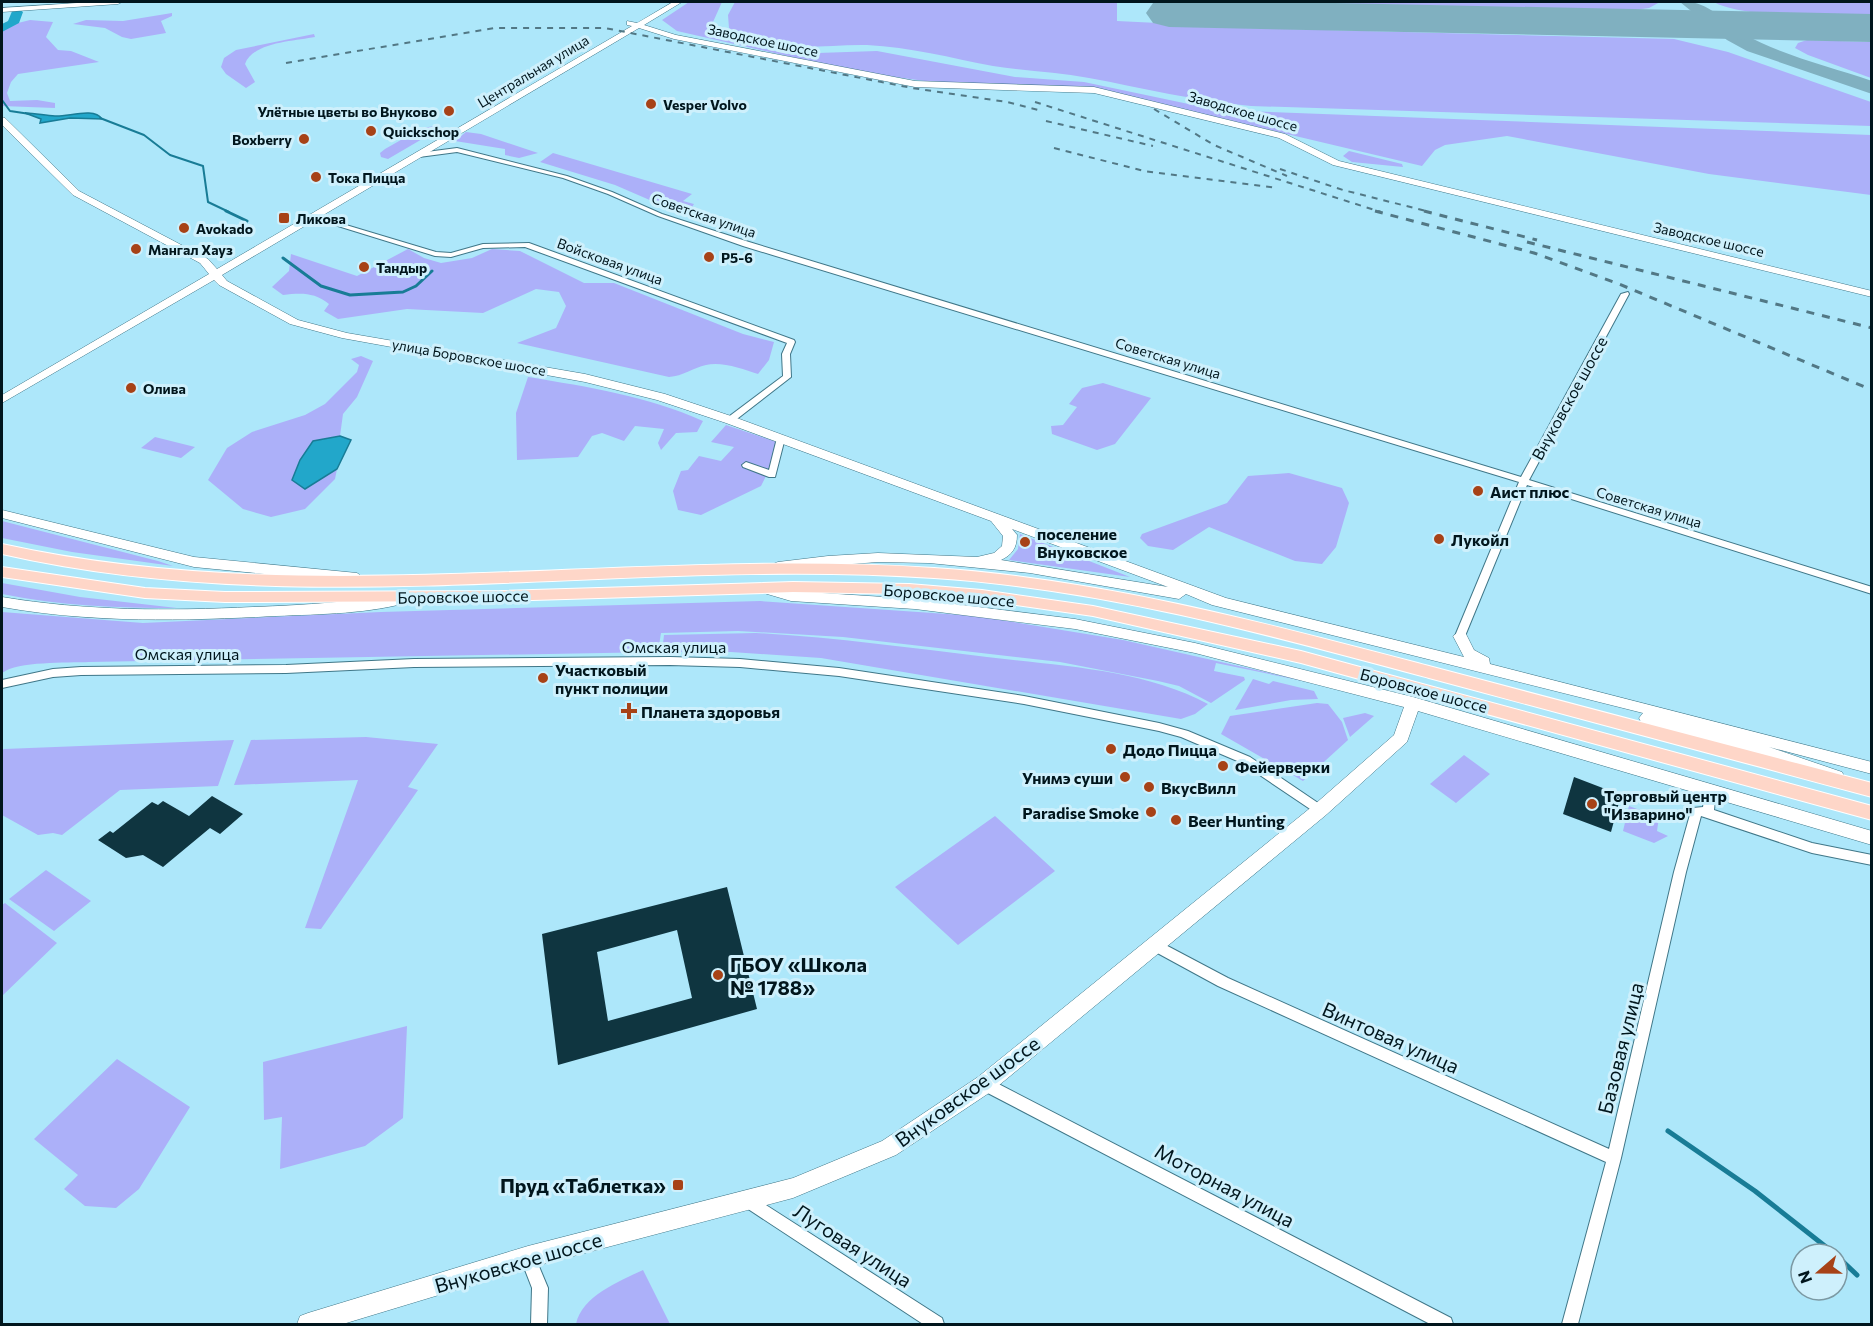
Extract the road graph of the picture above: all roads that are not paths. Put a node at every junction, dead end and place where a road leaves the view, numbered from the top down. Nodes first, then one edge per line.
1 (118, 2) edge
2 (668, 2) edge
3 (678, 2) edge
4 (2, 10) edge
5 (652, 17) junction
6 (633, 25) junction
7 (663, 34) junction
8 (2, 120) edge
9 (451, 135) junction
10 (457, 150) junction
11 (419, 154) junction
12 (314, 217) junction
13 (214, 271) junction
14 (1625, 294) dead end
15 (1872, 294) edge
16 (2, 391) edge
17 (2, 400) edge
18 (730, 420) junction
19 (781, 438) junction
20 (746, 465) dead end
21 (1524, 482) junction
22 (2, 514) edge
23 (983, 515) junction
24 (2, 549) edge
25 (967, 562) junction
26 (763, 570) junction
27 (2, 572) edge
28 (369, 581) junction
29 (762, 588) junction
30 (1872, 591) edge
31 (409, 597) junction
32 (1220, 601) junction
33 (2, 602) edge
34 (1460, 636) junction
35 (1419, 651) junction
36 (1505, 673) junction
37 (2, 684) edge
38 (1564, 688) junction
39 (1413, 704) junction
40 (1872, 768) edge
41 (1869, 789) edge
42 (1710, 792) junction
43 (1320, 810) junction
44 (1708, 813) junction
45 (1872, 813) edge
46 (1810, 819) junction
47 (1872, 831) edge
48 (1872, 838) edge
49 (1872, 860) edge
50 (1155, 945) junction
51 (985, 1084) junction
52 (1614, 1158) junction
53 (747, 1200) junction
54 (528, 1257) junction
55 (308, 1324) edge
56 (539, 1324) edge
57 (936, 1324) edge
58 (1445, 1324) edge
59 (1570, 1324) edge

1 - 4 street
2 - 6 street, Центральная улица
3 - 5 street, Центральная улица
5 - 6 street, Центральная улица
5 - 7 street
6 - 7 street, Заводское шоссе
6 - 9 street, Центральная улица
6 - 13 street, Центральная улица
7 - 15 street, Заводское шоссе
8 - 13 street, улица Боровское шоссе
9 - 10 street
9 - 11 street, Центральная улица
10 - 11 street, Советская улица
10 - 21 street, Советская улица
11 - 12 street, Центральная улица
12 - 13 street, Центральная улица
12 - 18 street, Войсковая улица
13 - 16 street
13 - 17 street
13 - 18 street, улица Боровское шоссе
14 - 21 street, Внуковское шоссе
18 - 19 street, улица Боровское шоссе
19 - 20 street
19 - 23 street, улица Боровское шоссе
21 - 30 street, Советская улица
21 - 34 street, Внуковское шоссе
22 - 28 street
23 - 25 street
23 - 32 street
24 - 28 main road, Боровское шоссе
25 - 26 street
25 - 32 street
26 - 28 main road, Боровское шоссе
26 - 41 main road, Боровское шоссе
27 - 31 main road, Боровское шоссе
29 - 31 main road, Боровское шоссе
29 - 39 street
29 - 45 main road, Боровское шоссе
31 - 33 street
32 - 35 street
34 - 35 street
34 - 36 street
35 - 36 street
36 - 38 street
37 - 43 street, Омская улица
38 - 40 street
38 - 41 street
39 - 42 street
39 - 43 street, Внуковское шоссе
42 - 44 street
42 - 46 street
43 - 50 street, Внуковское шоссе
44 - 49 street
44 - 52 street, Базовая улица
46 - 47 street
46 - 48 street
50 - 51 street, Внуковское шоссе
50 - 52 street, Винтовая улица
51 - 53 street, Внуковское шоссе
51 - 58 street, Моторная улица
52 - 59 street, Базовая улица
53 - 54 street, Внуковское шоссе
53 - 57 street, Луговая улица
54 - 55 street, Внуковское шоссе
54 - 56 street

